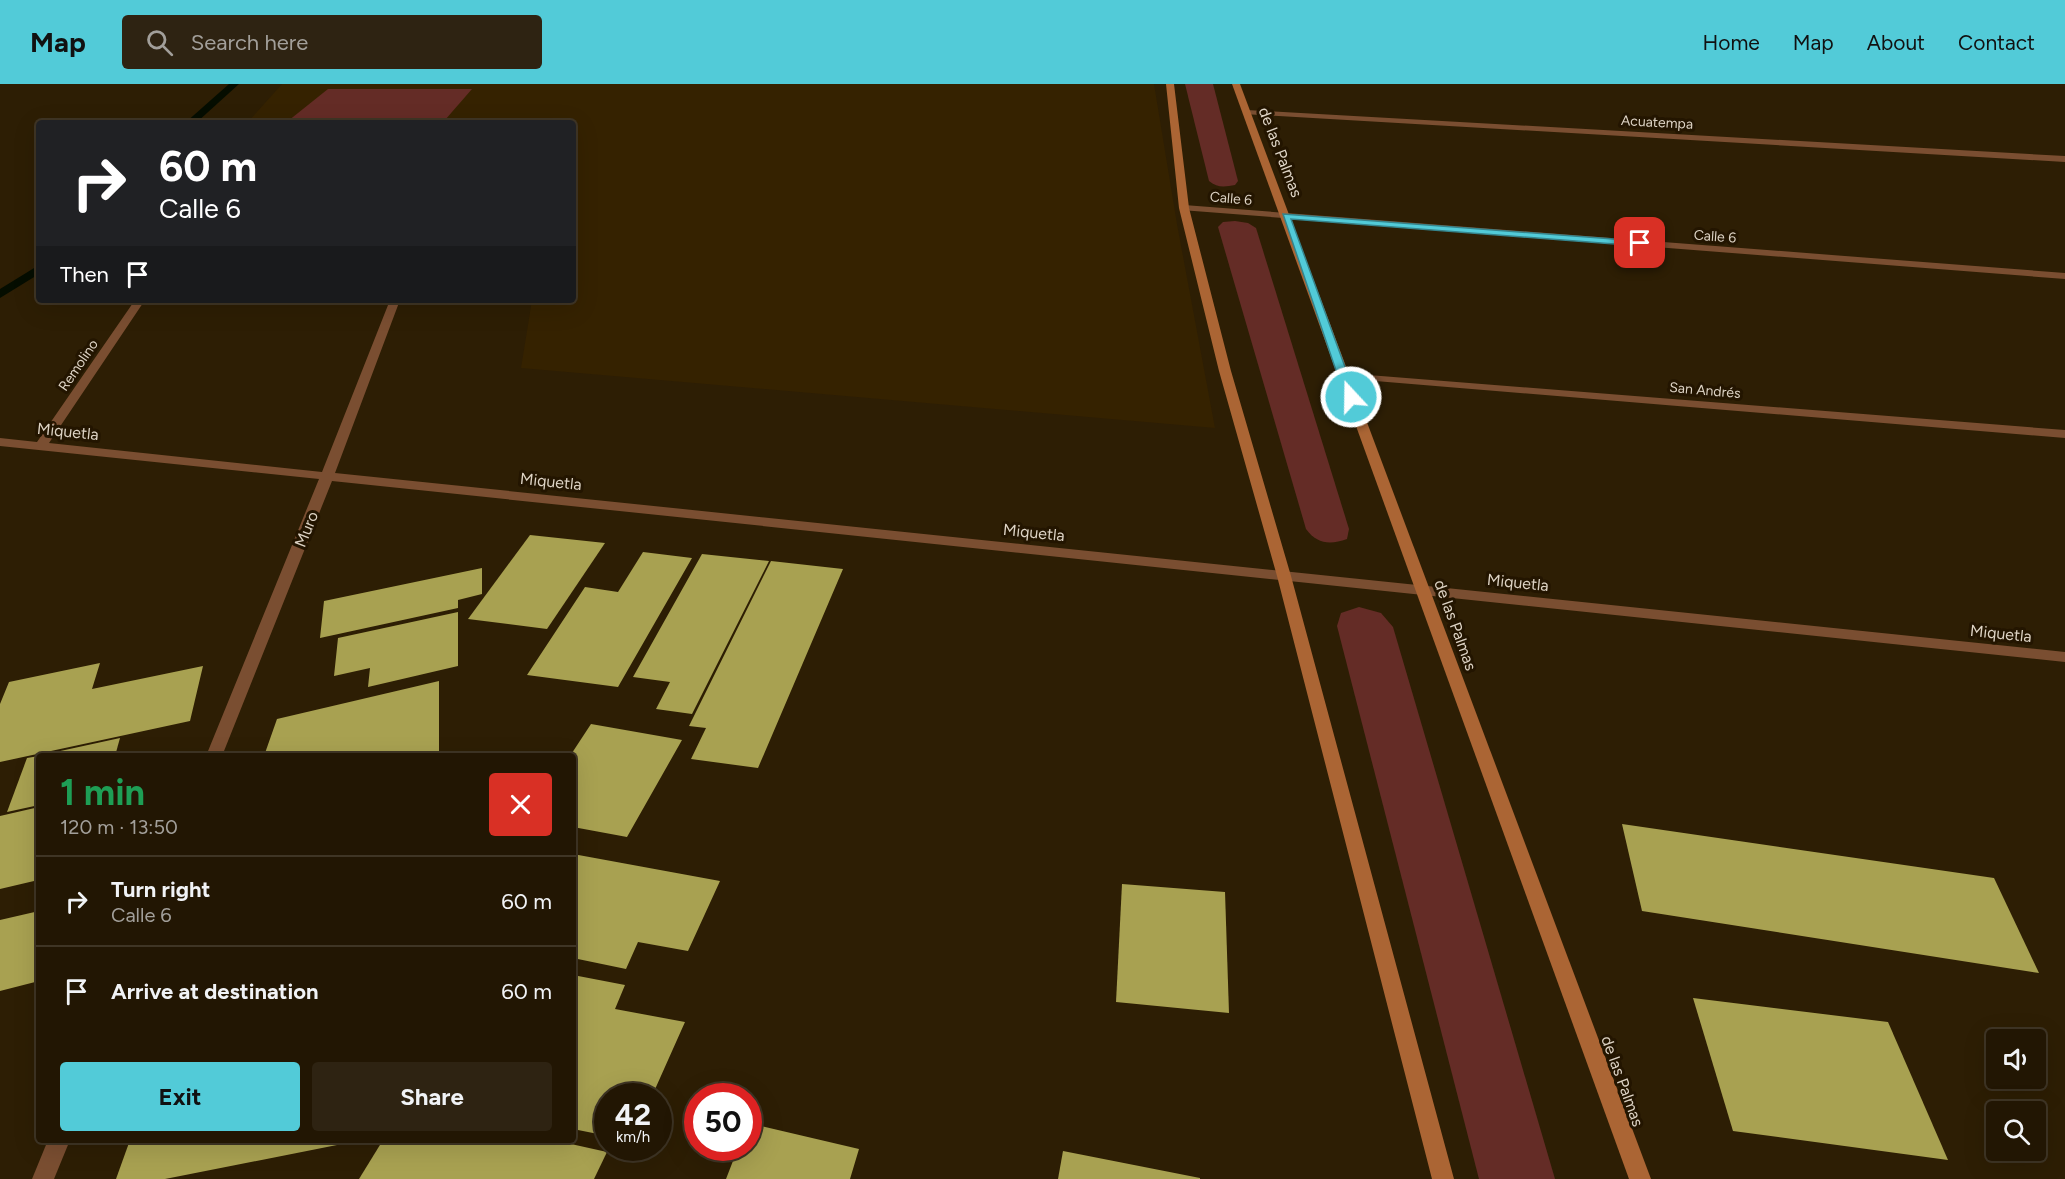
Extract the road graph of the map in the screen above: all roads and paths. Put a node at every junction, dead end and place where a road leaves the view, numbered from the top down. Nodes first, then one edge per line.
1 (1170, 84) edge
2 (1236, 84) edge
3 (1246, 112) junction
4 (2065, 159) edge
5 (1184, 208) junction
6 (1286, 216) junction
7 (2065, 276) edge
8 (138, 303) edge
9 (394, 303) edge
10 (1342, 376) junction
11 (2065, 434) edge
12 (0, 442) edge
13 (41, 446) junction
14 (327, 476) junction
15 (1284, 576) junction
16 (1424, 591) junction
17 (2065, 657) edge
18 (215, 753) edge
19 (58, 1143) edge
20 (43, 1179) edge
21 (1443, 1179) edge
22 (1640, 1179) edge

1 - 5 main road
2 - 3 main road, de las Palmas
3 - 4 street, Acuatempa
3 - 6 main road, de las Palmas
5 - 6 street, Calle 6
5 - 15 main road
6 - 7 street, Calle 6
6 - 10 main road, de las Palmas
8 - 13 street, Remolino
9 - 14 street, Muro
10 - 11 street, San Andrés
10 - 16 main road, de las Palmas
12 - 13 street, Miquetla
13 - 14 street, Miquetla
14 - 15 street, Miquetla
14 - 18 street, Muro
15 - 16 street, Miquetla
15 - 21 main road
16 - 17 street, Miquetla
16 - 22 main road, de las Palmas
19 - 20 street

